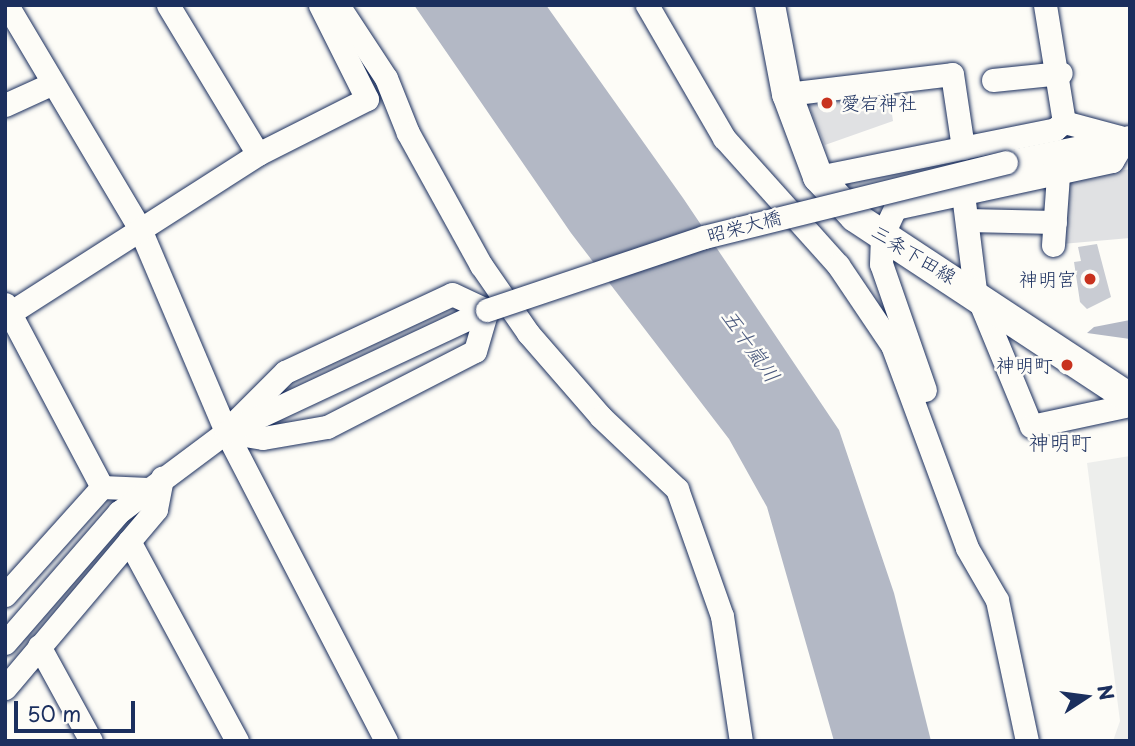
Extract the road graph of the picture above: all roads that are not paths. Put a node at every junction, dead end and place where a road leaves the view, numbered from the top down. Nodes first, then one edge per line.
1 (7, 5) edge
2 (168, 5) edge
3 (320, 5) edge
4 (338, 5) edge
5 (647, 5) edge
6 (770, 5) edge
7 (1045, 5) edge
8 (1061, 73) junction
9 (993, 80) dead end
10 (51, 84) junction
11 (787, 94) junction
12 (5, 106) edge
13 (1064, 122) junction
14 (1128, 138) edge
15 (963, 148) junction
16 (258, 154) junction
17 (1058, 175) junction
18 (818, 177) junction
19 (963, 194) junction
20 (967, 220) junction
21 (1055, 222) junction
22 (139, 229) junction
23 (882, 236) junction
24 (1053, 245) dead end
25 (975, 290) junction
26 (487, 310) junction
27 (7, 311) edge
28 (1130, 398) edge
29 (1130, 405) edge
30 (226, 432) junction
31 (934, 450) junction
32 (155, 483) junction
33 (102, 487) junction
34 (129, 541) junction
35 (6, 592) edge
36 (5, 643) edge
37 (39, 646) junction
38 (5, 688) edge
39 (91, 741) edge
40 (237, 741) edge
41 (386, 741) edge
42 (741, 741) edge
43 (1027, 741) edge

1 - 10 street
2 - 16 street
3 - 16 street
4 - 42 street
5 - 31 street
6 - 11 main road, 三条下田線
7 - 8 street
8 - 9 street
8 - 13 street
10 - 12 street
10 - 22 street
11 - 15 street
11 - 18 main road, 三条下田線
13 - 14 street
13 - 15 street
14 - 17 street
14 - 26 street, 昭栄大橋, bridge
15 - 18 street
16 - 22 street
17 - 19 street
17 - 21 street
18 - 23 main road, 三条下田線
19 - 20 street
19 - 23 street
20 - 21 street
20 - 25 street
21 - 24 street
22 - 27 street
22 - 30 street
23 - 25 main road, 三条下田線
23 - 31 street
25 - 28 main road, 三条下田線
25 - 29 street
26 - 30 street, 昭栄大橋
26 - 30 street
27 - 33 street
30 - 32 street, 昭栄大橋
30 - 41 street
31 - 43 street
32 - 33 street
32 - 34 street
32 - 36 street, 昭栄大橋
33 - 35 street
34 - 37 street
34 - 40 street
37 - 38 street
37 - 39 street

